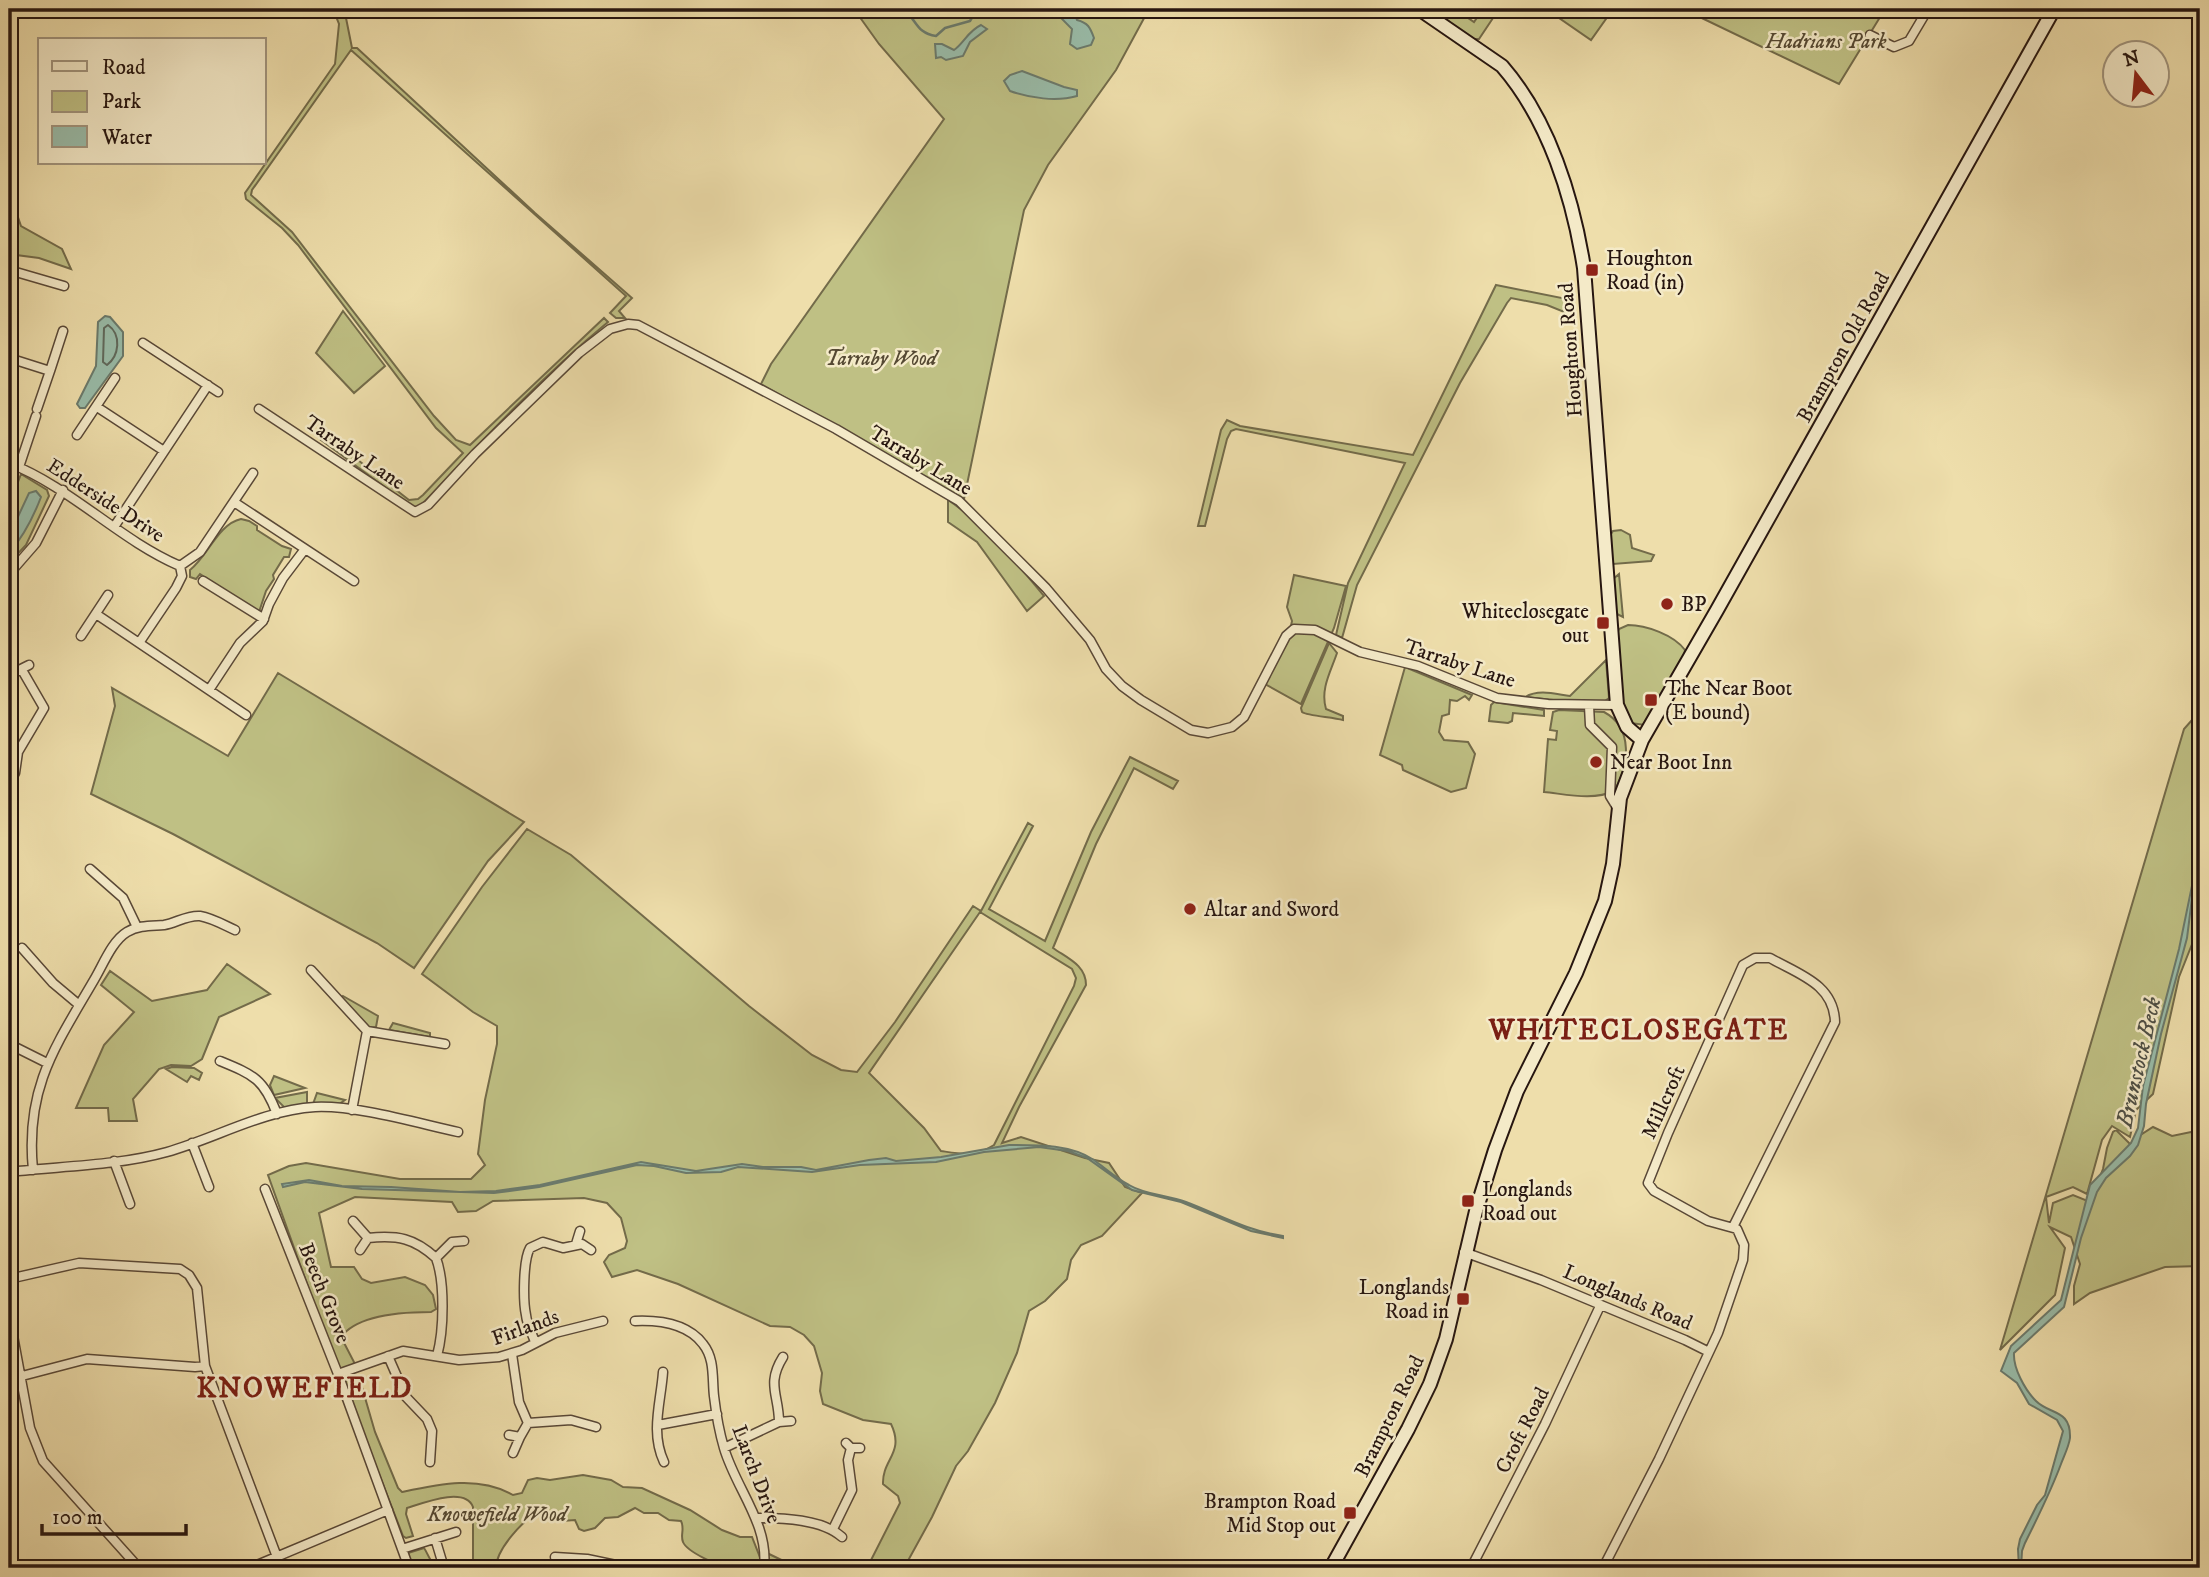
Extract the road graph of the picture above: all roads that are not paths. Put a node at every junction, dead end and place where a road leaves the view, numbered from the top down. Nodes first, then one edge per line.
1 (1419, 9) edge
2 (1928, 9) edge
3 (2054, 9) edge
4 (1870, 35) dead end
5 (9, 270) edge
6 (64, 286) dead end
7 (63, 331) dead end
8 (143, 343) dead end
9 (9, 358) edge
10 (50, 371) junction
11 (115, 378) dead end
12 (208, 385) junction
13 (218, 392) dead end
14 (97, 407) junction
15 (259, 409) dead end
16 (77, 435) dead end
17 (164, 451) junction
18 (9, 463) edge
19 (19, 467) junction
20 (253, 473) dead end
21 (63, 490) junction
22 (234, 502) junction
23 (114, 527) junction
24 (304, 550) junction
25 (180, 566) junction
26 (9, 574) edge
27 (203, 581) dead end
28 (354, 581) dead end
29 (108, 595) dead end
30 (96, 614) junction
31 (264, 619) junction
32 (81, 636) dead end
33 (139, 643) junction
34 (22, 669) dead end
35 (209, 690) junction
36 (1617, 705) junction
37 (1589, 706) junction
38 (246, 715) dead end
39 (1642, 740) junction
40 (9, 783) edge
41 (1618, 808) junction
42 (90, 869) dead end
43 (137, 927) junction
44 (235, 930) dead end
45 (22, 948) dead end
46 (311, 970) dead end
47 (78, 1004) junction
48 (367, 1031) junction
49 (9, 1044) edge
50 (444, 1044) dead end
51 (220, 1061) dead end
52 (47, 1063) junction
53 (352, 1110) junction
54 (277, 1114) junction
55 (458, 1132) dead end
56 (192, 1143) junction
57 (114, 1161) junction
58 (33, 1170) junction
59 (9, 1175) edge
60 (209, 1187) dead end
61 (265, 1189) dead end
62 (130, 1204) dead end
63 (353, 1221) dead end
64 (1734, 1227) junction
65 (580, 1231) dead end
66 (368, 1238) junction
67 (464, 1241) dead end
68 (576, 1244) junction
69 (360, 1250) dead end
70 (591, 1250) dead end
71 (1464, 1252) junction
72 (436, 1258) junction
73 (9, 1279) edge
74 (1600, 1306) junction
75 (9, 1314) edge
76 (603, 1321) dead end
77 (635, 1321) dead end
78 (535, 1342) junction
79 (1709, 1352) junction
80 (512, 1354) junction
81 (388, 1356) junction
82 (437, 1356) junction
83 (783, 1357) dead end
84 (205, 1366) junction
85 (663, 1372) dead end
86 (338, 1374) junction
87 (22, 1376) junction
88 (717, 1414) junction
89 (790, 1421) dead end
90 (779, 1422) junction
91 (528, 1423) junction
92 (658, 1425) junction
93 (596, 1427) dead end
94 (509, 1435) dead end
95 (520, 1437) junction
96 (852, 1446) dead end
97 (724, 1448) junction
98 (513, 1453) dead end
99 (430, 1462) dead end
100 (664, 1462) dead end
101 (388, 1510) junction
102 (756, 1518) junction
103 (833, 1529) junction
104 (456, 1532) dead end
105 (842, 1537) dead end
106 (435, 1538) junction
107 (402, 1549) junction
108 (277, 1557) junction
109 (555, 1557) dead end
110 (139, 1568) edge
111 (250, 1568) edge
112 (409, 1568) edge
113 (444, 1568) edge
114 (630, 1568) edge
115 (764, 1568) edge
116 (1331, 1568) edge
117 (1471, 1568) edge
118 (1603, 1568) edge

1 - 36 main road, Houghton Road
2 - 4 street
3 - 39 main road, Brampton Old Road
5 - 6 street
7 - 10 street, Edderside Drive
8 - 12 street
9 - 10 street
10 - 19 street, Edderside Drive
11 - 14 street
12 - 13 street
12 - 17 street
14 - 16 street
14 - 17 street
15 - 37 street, Tarraby Lane
17 - 23 street
18 - 19 street, Edderside Drive
19 - 21 street, Edderside Drive
20 - 22 street, Edderside Drive
21 - 23 street, Edderside Drive
21 - 26 street
22 - 24 street
22 - 25 street, Edderside Drive
23 - 25 street, Edderside Drive
24 - 28 street
24 - 31 street
25 - 33 street
27 - 31 street
29 - 30 street
30 - 32 street
30 - 33 street
31 - 35 street
33 - 35 street
34 - 40 street
35 - 38 street
36 - 37 street, Tarraby Lane
36 - 39 main road, Houghton Road
37 - 41 street
39 - 41 main road
41 - 71 main road, Brampton Road
42 - 43 street
43 - 44 street
43 - 47 street
45 - 47 street
46 - 48 street
47 - 52 street
48 - 50 street
48 - 53 street
49 - 52 street
51 - 54 street
52 - 58 street
53 - 54 street
53 - 55 street
54 - 56 street
56 - 57 street
56 - 60 street
57 - 58 street
57 - 62 street
58 - 59 street
61 - 86 street, Beech Grove
63 - 66 street
64 - 64 street, Millcroft
64 - 79 street
65 - 68 street
66 - 69 street
66 - 72 street
67 - 72 street
68 - 70 street
68 - 78 street
71 - 74 street, Longlands Road
71 - 116 main road, Brampton Road
72 - 82 street
73 - 84 street
74 - 79 street, Longlands Road
74 - 117 street, Croft Road
75 - 87 street
76 - 78 street, Firlands
77 - 88 street, Larch Drive
78 - 80 street, Firlands
79 - 118 street, Longlands Road
80 - 82 street, Firlands
80 - 91 street
81 - 82 street, Firlands
81 - 86 street, Firlands
81 - 99 street
83 - 90 street
84 - 87 street
84 - 108 street
85 - 92 street
86 - 101 street, Beech Grove
87 - 110 street
88 - 92 street
88 - 97 street, Larch Drive
89 - 90 street
90 - 97 street
91 - 93 street
91 - 95 street
92 - 100 street
94 - 95 street
95 - 98 street
96 - 103 street
97 - 102 street, Larch Drive
101 - 107 street, Beech Grove
101 - 108 street
102 - 103 street
102 - 115 street, Larch Drive
103 - 105 street
104 - 106 street
106 - 107 street
106 - 113 street
107 - 112 street, Beech Grove
108 - 111 street
109 - 114 street

